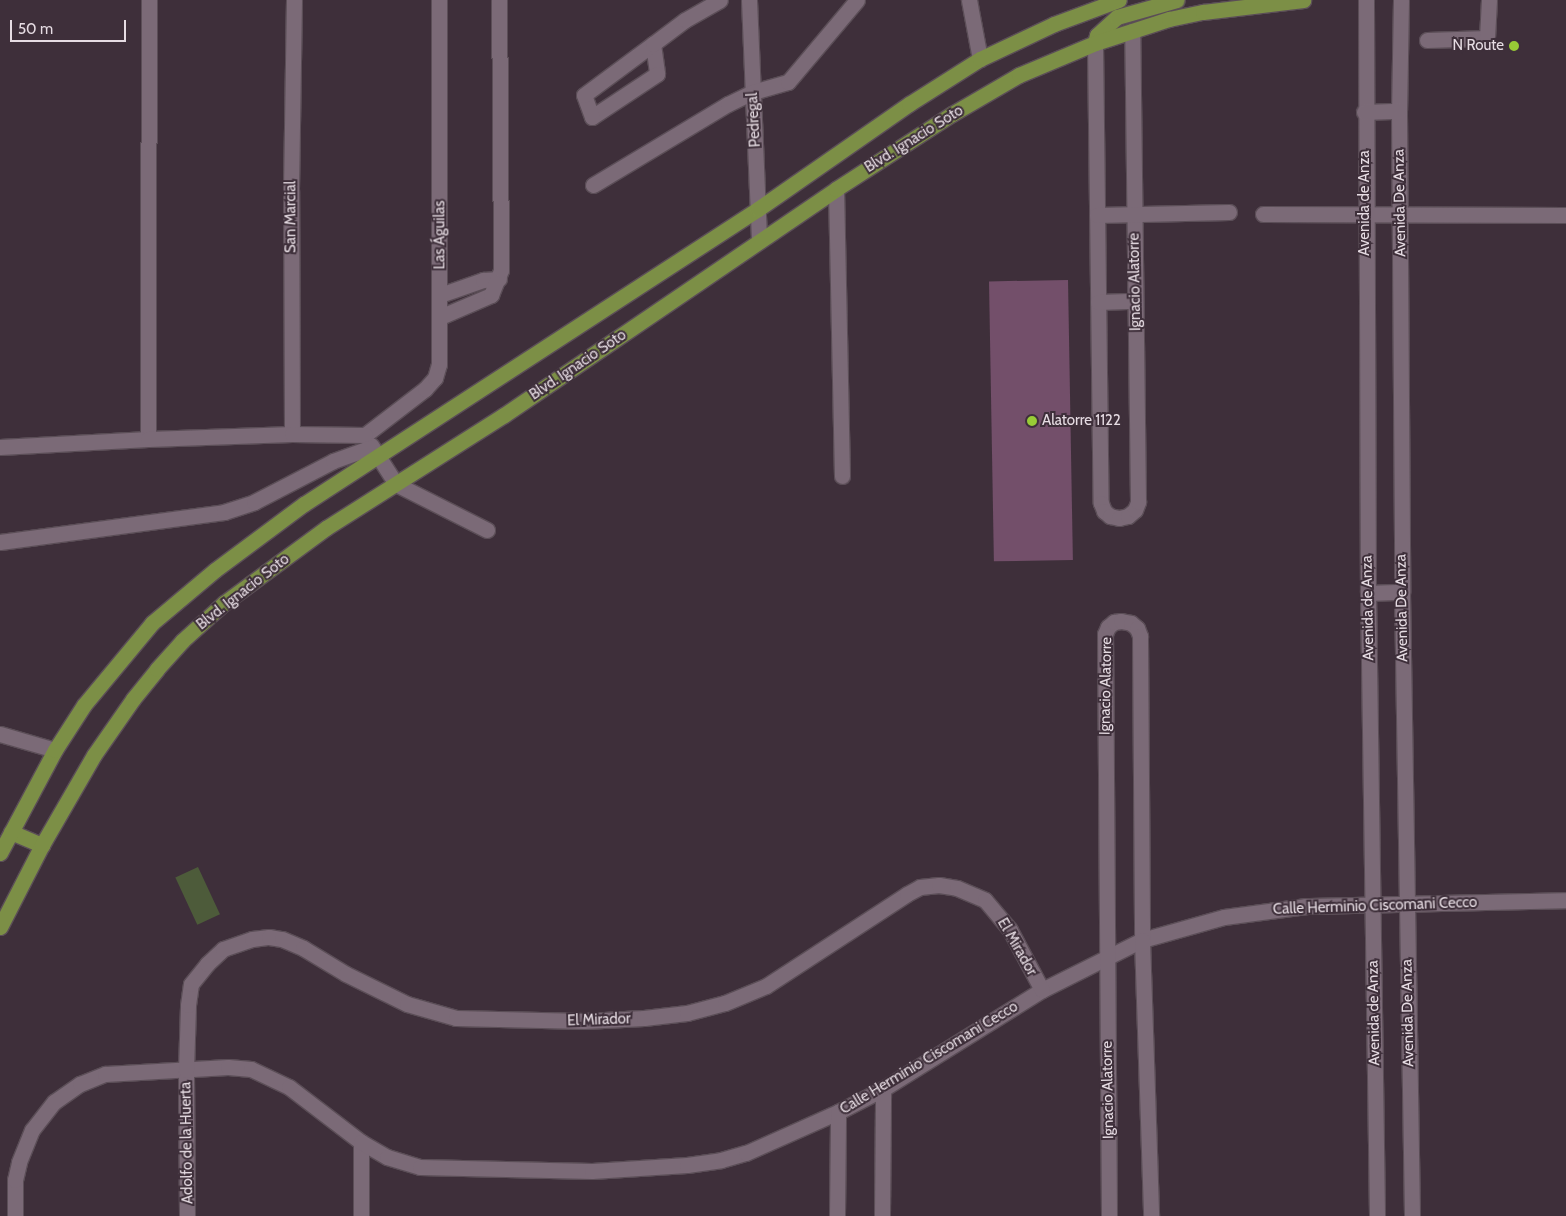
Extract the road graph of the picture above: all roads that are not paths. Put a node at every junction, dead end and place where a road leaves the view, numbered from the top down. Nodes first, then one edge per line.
1 (149, 0) edge
2 (294, 0) edge
3 (439, 0) edge
4 (499, 0) edge
5 (720, 0) edge
6 (749, 0) edge
7 (857, 0) edge
8 (970, 0) edge
9 (1119, 0) edge
10 (1177, 0) edge
11 (1303, 0) edge
12 (1366, 0) edge
13 (1401, 0) edge
14 (1488, 0) edge
15 (1132, 31) junction
16 (1427, 40) dead end
17 (1095, 43) junction
18 (653, 44) junction
19 (980, 59) junction
20 (753, 92) junction
21 (1399, 111) junction
22 (1364, 112) junction
23 (593, 185) dead end
24 (836, 189) junction
25 (758, 209) junction
26 (1229, 212) dead end
27 (1134, 214) junction
28 (1262, 214) dead end
29 (1365, 214) junction
30 (1097, 215) junction
31 (1401, 215) junction
32 (1566, 215) edge
33 (760, 241) junction
34 (499, 279) junction
35 (440, 295) junction
36 (1135, 301) junction
37 (1098, 302) junction
38 (440, 317) junction
39 (292, 434) junction
40 (148, 439) junction
41 (371, 446) junction
42 (0, 447) edge
43 (842, 476) dead end
44 (396, 484) junction
45 (487, 530) dead end
46 (0, 542) edge
47 (1402, 592) junction
48 (1368, 593) junction
49 (0, 734) edge
50 (55, 750) junction
51 (11, 832) junction
52 (42, 845) junction
53 (0, 853) edge
54 (1566, 900) edge
55 (1372, 904) junction
56 (1406, 904) junction
57 (0, 927) edge
58 (1142, 940) junction
59 (1106, 956) junction
60 (1042, 990) junction
61 (186, 1070) junction
62 (883, 1089) junction
63 (838, 1112) junction
64 (361, 1142) junction
65 (15, 1216) edge
66 (187, 1216) edge
67 (361, 1216) edge
68 (837, 1216) edge
69 (882, 1216) edge
70 (1109, 1216) edge
71 (1151, 1216) edge
72 (1377, 1216) edge
73 (1412, 1216) edge

1 - 40 street
2 - 39 street, San Marcial
3 - 35 street, Las Águilas
4 - 34 street
5 - 18 street
6 - 20 street, Pedregal
7 - 20 street
8 - 19 street
9 - 19 main road, Blvd. Ignacio Soto
10 - 17 main road
11 - 15 main road, Blvd. Ignacio Soto
12 - 22 street, Avenida de Anza
13 - 21 street, Avenida De Anza
14 - 16 street
15 - 17 main road, Blvd. Ignacio Soto
15 - 27 street, Ignacio Alatorre
17 - 24 main road, Blvd. Ignacio Soto
17 - 30 street, Ignacio Alatorre
18 - 18 street
19 - 25 main road, Blvd. Ignacio Soto
20 - 23 street
20 - 25 street, Pedregal
21 - 22 street
21 - 31 street, Avenida De Anza
22 - 29 street, Avenida de Anza
24 - 33 main road, Blvd. Ignacio Soto
24 - 43 street
25 - 33 street, Pedregal
25 - 41 main road, Blvd. Ignacio Soto
26 - 27 street
27 - 30 street
27 - 36 street, Ignacio Alatorre
28 - 29 street
29 - 31 street
29 - 48 street, Avenida de Anza
30 - 37 street, Ignacio Alatorre
31 - 32 street
31 - 47 street, Avenida De Anza
33 - 44 main road, Blvd. Ignacio Soto
34 - 35 street
34 - 38 street
35 - 38 street, Las Águilas
36 - 37 street
36 - 37 street, Ignacio Alatorre
38 - 41 street, Las Águilas
39 - 40 street
39 - 41 street
40 - 42 street
41 - 44 street
41 - 46 street, Las Águilas
41 - 50 main road, Blvd. Ignacio Soto
44 - 45 street
44 - 52 main road, Blvd. Ignacio Soto
47 - 48 street
47 - 56 street, Avenida De Anza
48 - 55 street, Avenida de Anza
49 - 50 street
50 - 51 main road, Blvd. Ignacio Soto
51 - 52 main road
51 - 53 main road, Blvd. Ignacio Soto
52 - 57 main road, Blvd. Ignacio Soto
54 - 56 street, Calle Herminio Ciscomani Cecco
55 - 56 street, Calle Herminio Ciscomani Cecco
55 - 58 street, Calle Herminio Ciscomani Cecco
55 - 72 street, Avenida de Anza
56 - 73 street, Avenida De Anza
58 - 59 street, Calle Herminio Ciscomani Cecco
58 - 59 street, Ignacio Alatorre
58 - 71 street, Ignacio Alatorre
59 - 60 street, Calle Herminio Ciscomani Cecco
59 - 70 street, Ignacio Alatorre
60 - 61 street, El Mirador
60 - 62 street, Calle Herminio Ciscomani Cecco
61 - 64 street, Calle Herminio Ciscomani Cecco
61 - 65 street, Calle Herminio Ciscomani Cecco
61 - 66 street, Adolfo de la Huerta
62 - 63 street, Calle Herminio Ciscomani Cecco
62 - 69 street
63 - 64 street, Calle Herminio Ciscomani Cecco
63 - 68 street
64 - 67 street

